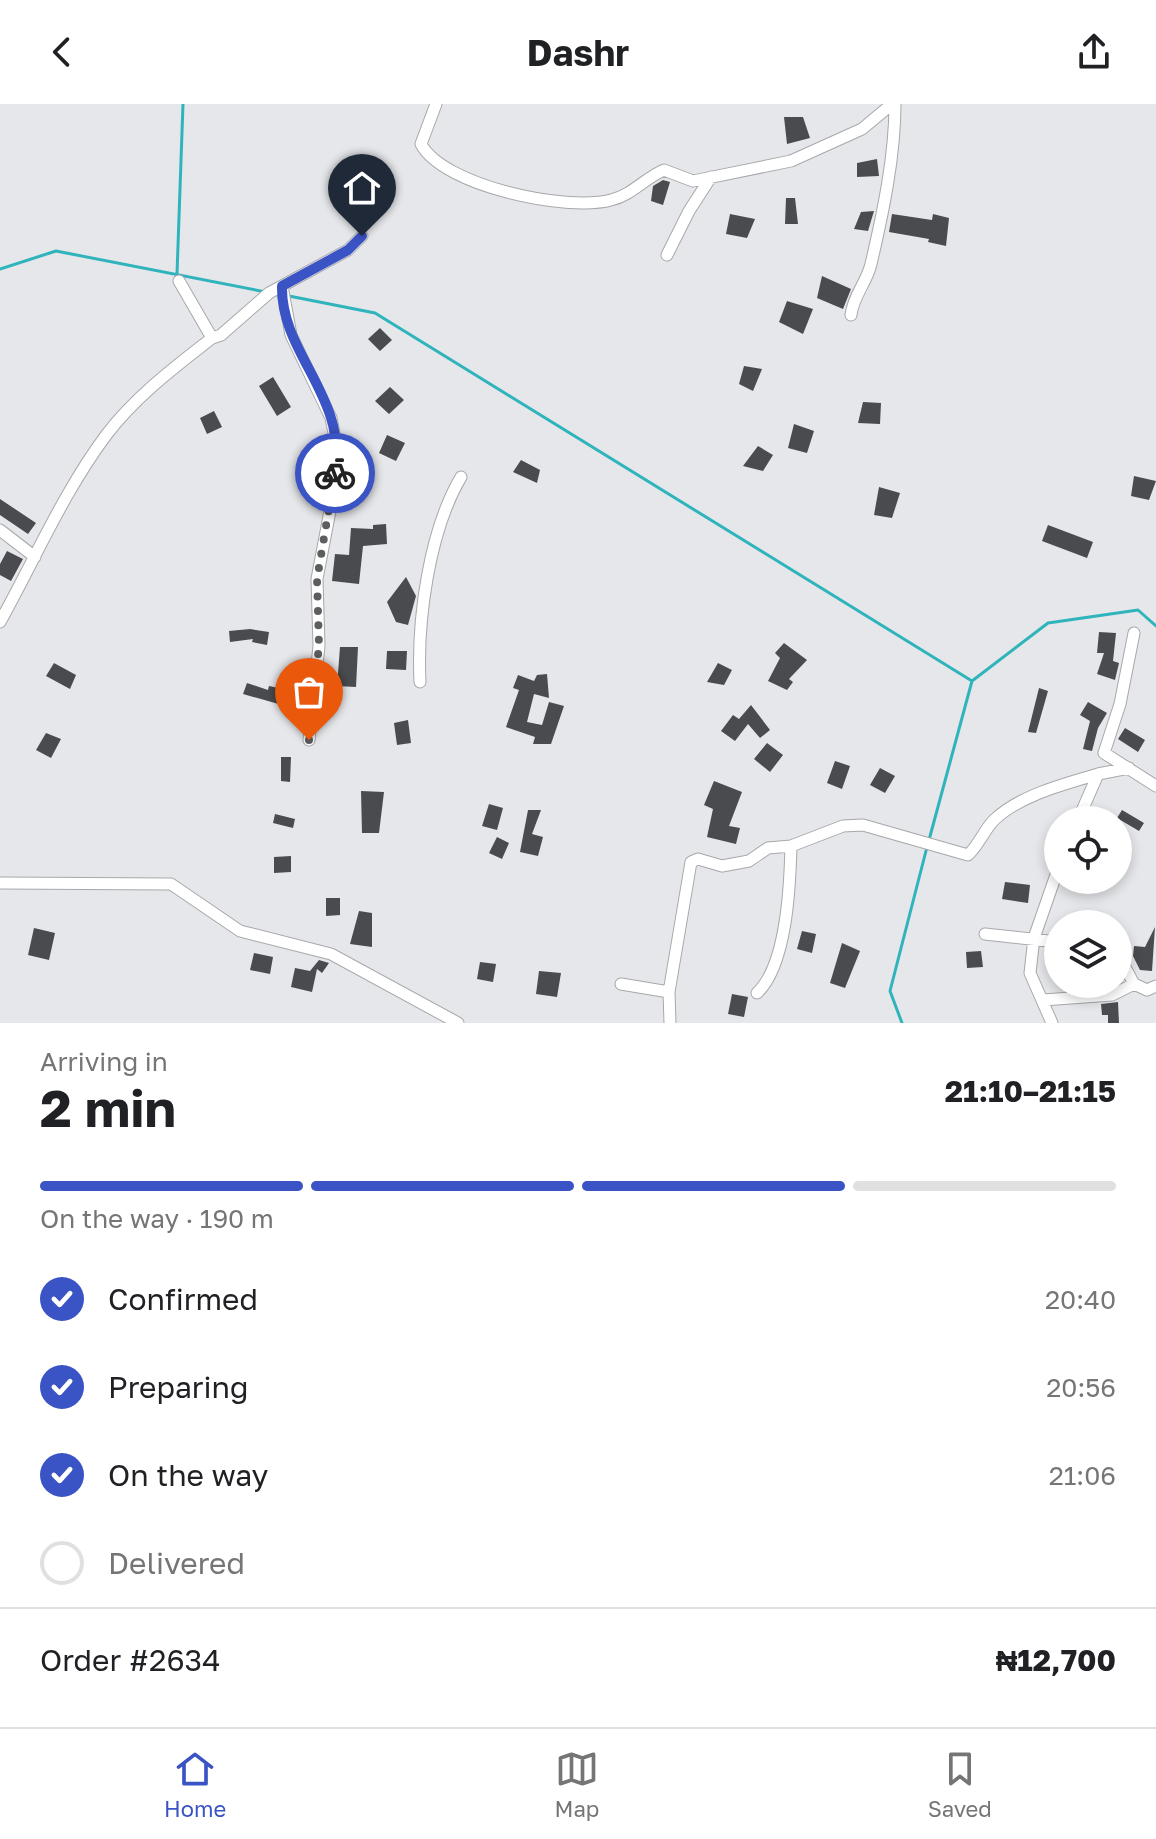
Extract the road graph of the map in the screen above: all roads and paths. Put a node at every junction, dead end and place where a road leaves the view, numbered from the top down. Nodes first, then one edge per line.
1 (436, 104) edge
2 (894, 104) edge
3 (711, 177) junction
4 (362, 236) dead end
5 (667, 255) dead end
6 (179, 281) dead end
7 (282, 286) junction
8 (851, 315) dead end
9 (212, 338) junction
10 (461, 477) dead end
11 (0, 530) edge
12 (35, 557) junction
13 (0, 622) edge
14 (1134, 633) dead end
15 (420, 682) dead end
16 (309, 740) dead end
17 (1129, 768) junction
18 (1098, 774) junction
19 (1156, 786) edge
20 (1084, 806) edge
21 (791, 846) junction
22 (0, 883) edge
23 (1049, 894) edge
24 (985, 934) dead end
25 (1034, 938) junction
26 (1044, 940) edge
27 (1132, 980) edge
28 (621, 984) dead end
29 (1134, 984) junction
30 (1156, 986) edge
31 (669, 992) junction
32 (757, 993) dead end
33 (1043, 1000) junction
34 (458, 1023) edge
35 (670, 1023) edge
36 (1052, 1023) edge

1 - 3 street
2 - 3 street
2 - 8 street
3 - 5 street
4 - 7 street
6 - 9 street
7 - 9 street
7 - 16 street
9 - 12 street
10 - 15 street
11 - 12 street
12 - 13 street
14 - 17 street
17 - 18 street
17 - 19 street
18 - 20 street
18 - 21 street
21 - 31 street
21 - 32 street
22 - 34 street
23 - 25 street
24 - 25 street
25 - 26 street
25 - 33 street
27 - 29 street
28 - 31 street
29 - 30 street
29 - 33 street
31 - 35 street
33 - 36 street

